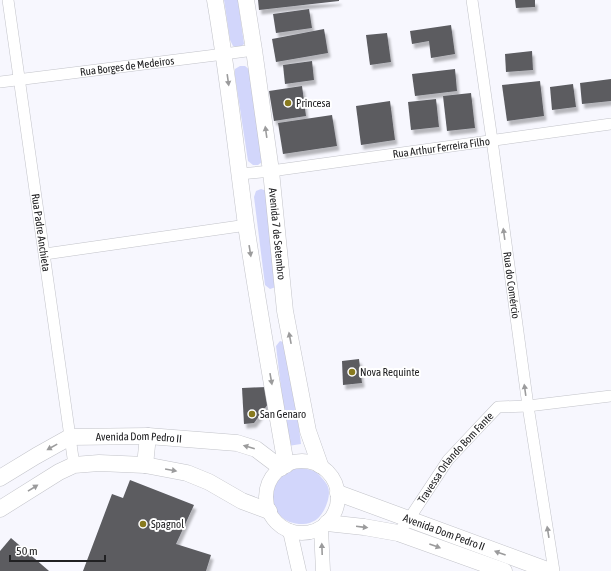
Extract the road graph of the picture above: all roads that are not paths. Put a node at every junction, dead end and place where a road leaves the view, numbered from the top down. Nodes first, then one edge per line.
1 (8, 0) edge
2 (215, 0) edge
3 (246, 0) edge
4 (472, 0) edge
5 (254, 50) junction
6 (224, 54) junction
7 (20, 79) junction
8 (0, 82) edge
9 (611, 124) edge
10 (492, 140) junction
11 (271, 171) junction
12 (240, 174) junction
13 (246, 225) junction
14 (45, 254) junction
15 (285, 311) junction
16 (260, 314) junction
17 (611, 396) edge
18 (528, 406) junction
19 (148, 436) junction
20 (70, 437) junction
21 (74, 465) junction
22 (144, 465) junction
23 (320, 465) junction
24 (283, 466) junction
25 (0, 478) edge
26 (338, 494) junction
27 (0, 509) edge
28 (269, 511) junction
29 (409, 519) junction
30 (324, 526) junction
31 (290, 531) junction
32 (398, 533) junction
33 (299, 571) edge
34 (323, 571) edge
35 (504, 571) edge
36 (550, 571) edge
37 (554, 571) edge

1 - 7 street, Rua Padre Anchieta
2 - 6 main road
3 - 5 main road, Avenida 7 de Setembro
4 - 10 street, Rua do Comércio
5 - 6 street, Rua Borges de Medeiros
11 -> 5 main road, Avenida 7 de Setembro
6 - 7 street, Rua Borges de Medeiros
6 -> 12 main road
7 - 8 street, Rua Borges de Medeiros
7 - 14 street, Rua Padre Anchieta
9 - 10 street, Rua Arthur Ferreira Filho
10 - 11 street, Rua Arthur Ferreira Filho
18 -> 10 street, Rua do Comércio
11 - 12 street, Rua Arthur Ferreira Filho
11 - 15 main road, Avenida 7 de Setembro
12 - 13 main road
13 - 14 street
13 -> 16 main road
14 - 20 street, Rua Padre Anchieta
15 - 16 main road
23 -> 15 main road, Avenida 7 de Setembro
16 -> 24 main road
17 - 18 street, Travessa Orlando Bom Fante
18 - 29 street, Travessa Orlando Bom Fante
37 -> 18 street, Rua do Comércio
19 - 20 main road, Avenida Dom Pedro II
19 - 22 main road
24 -> 19 main road, Avenida Dom Pedro II
20 - 21 street, Rua Padre Anchieta
20 -> 25 main road, Avenida Dom Pedro II
21 - 22 main road
27 -> 21 main road
22 -> 28 main road
23 - 24 street
23 - 26 street
24 - 28 street
26 - 29 main road, Avenida Dom Pedro II
26 - 30 street
28 - 31 street
29 - 32 street, Travessa Orlando Bom Fante
36 -> 29 main road, Avenida Dom Pedro II
30 - 31 street
30 -> 32 main road, Avenida Dom Pedro II
34 -> 30 street
31 - 33 street
32 -> 35 main road, Avenida Dom Pedro II

